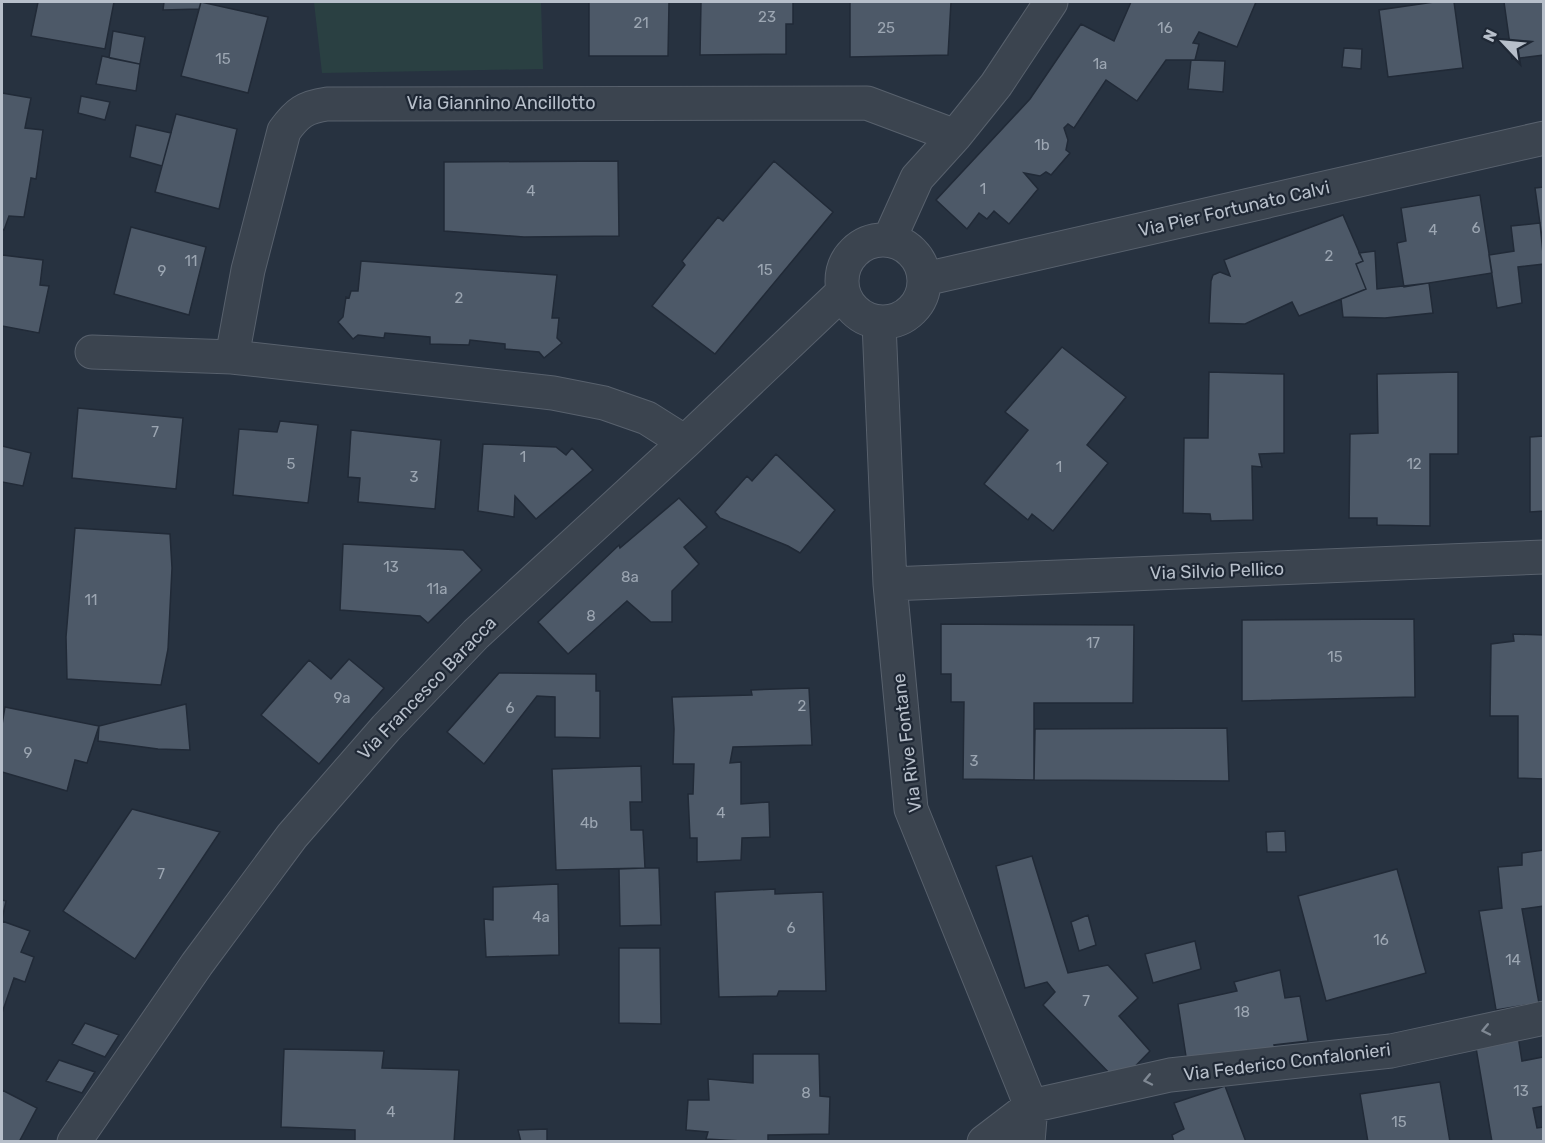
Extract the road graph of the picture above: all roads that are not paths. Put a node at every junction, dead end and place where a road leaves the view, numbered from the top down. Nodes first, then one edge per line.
1 (1051, 2) edge
2 (955, 136) junction
3 (1544, 138) edge
4 (889, 240) junction
5 (925, 279) junction
6 (843, 292) junction
7 (879, 323) junction
8 (92, 352) dead end
9 (232, 357) junction
10 (685, 442) junction
11 (1544, 557) edge
12 (890, 584) junction
13 (1544, 1018) edge
14 (1031, 1106) junction
15 (74, 1142) edge
16 (984, 1142) edge
17 (1028, 1142) edge

1 - 2 street
2 - 4 street
2 - 9 street, Via Giannino Ancillotto
3 - 5 street, Via Pier Fortunato Calvi
4 - 5 street
4 - 6 street
5 - 7 street
6 - 7 street
6 - 10 street, Via Francesco Baracca
7 - 12 street, Via Rive Fontane
8 - 9 street
9 - 10 street
10 - 15 street, Via Francesco Baracca
11 - 12 street, Via Silvio Pellico
12 - 14 street, Via Rive Fontane
13 -> 14 street, Via Federico Confalonieri
14 - 16 street
14 - 17 street, Via Rive Fontane

